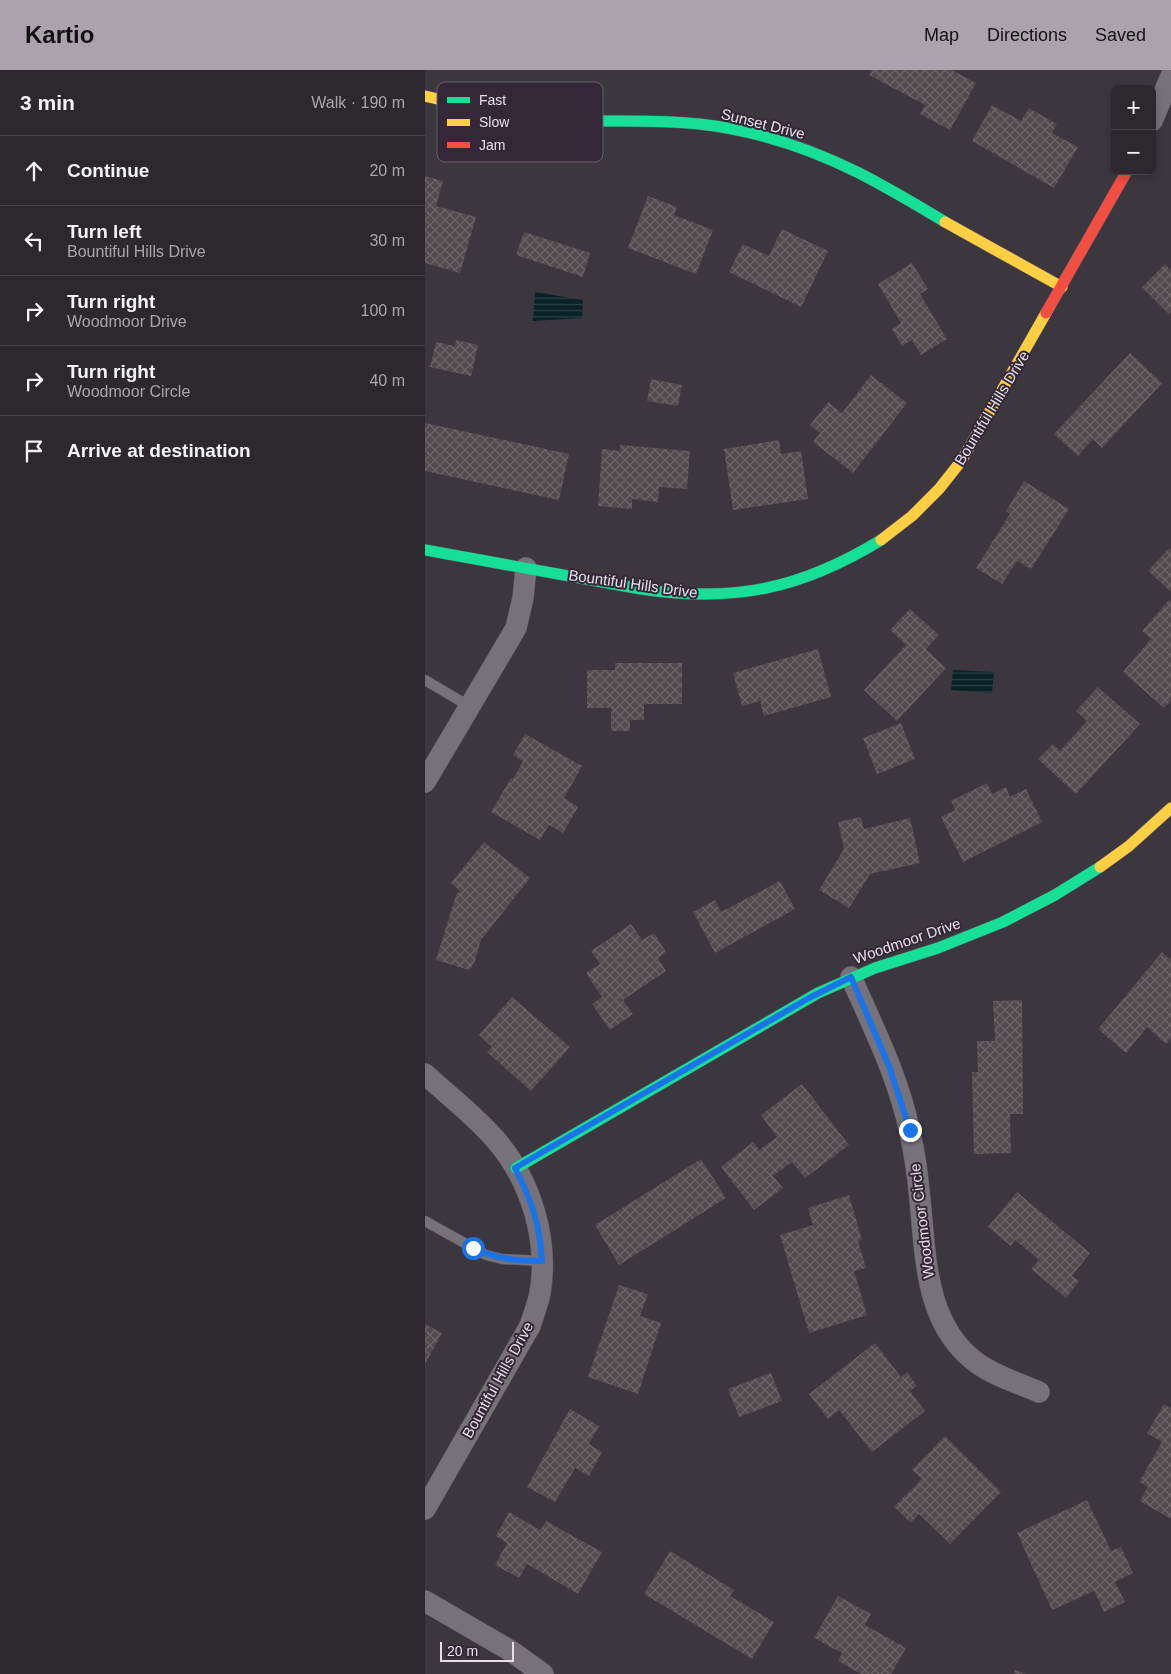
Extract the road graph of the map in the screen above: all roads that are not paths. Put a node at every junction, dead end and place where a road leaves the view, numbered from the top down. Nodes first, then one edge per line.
1 (1171, 76) edge
2 (1156, 112) edge
3 (603, 120) edge
4 (1125, 175) edge
5 (1062, 287) junction
6 (425, 550) edge
7 (526, 568) junction
8 (425, 680) edge
9 (469, 706) junction
10 (425, 782) edge
11 (1171, 808) edge
12 (851, 977) junction
13 (425, 1074) edge
14 (515, 1168) junction
15 (425, 1222) edge
16 (542, 1261) junction
17 (1039, 1392) dead end
18 (425, 1509) edge
19 (425, 1601) edge
20 (543, 1674) edge

1 - 2 street
3 - 5 street, Sunset Drive
4 - 5 street, Bountiful Hills Drive
5 - 7 street, Bountiful Hills Drive
6 - 7 street, Bountiful Hills Drive
7 - 9 street
8 - 9 lane
9 - 10 street
11 - 12 street, Woodmoor Drive
12 - 14 street, Woodmoor Drive
12 - 17 street, Woodmoor Circle
13 - 14 street, Bountiful Hills Drive
14 - 16 street, Bountiful Hills Drive
15 - 16 lane
16 - 18 street, Bountiful Hills Drive
19 - 20 street

